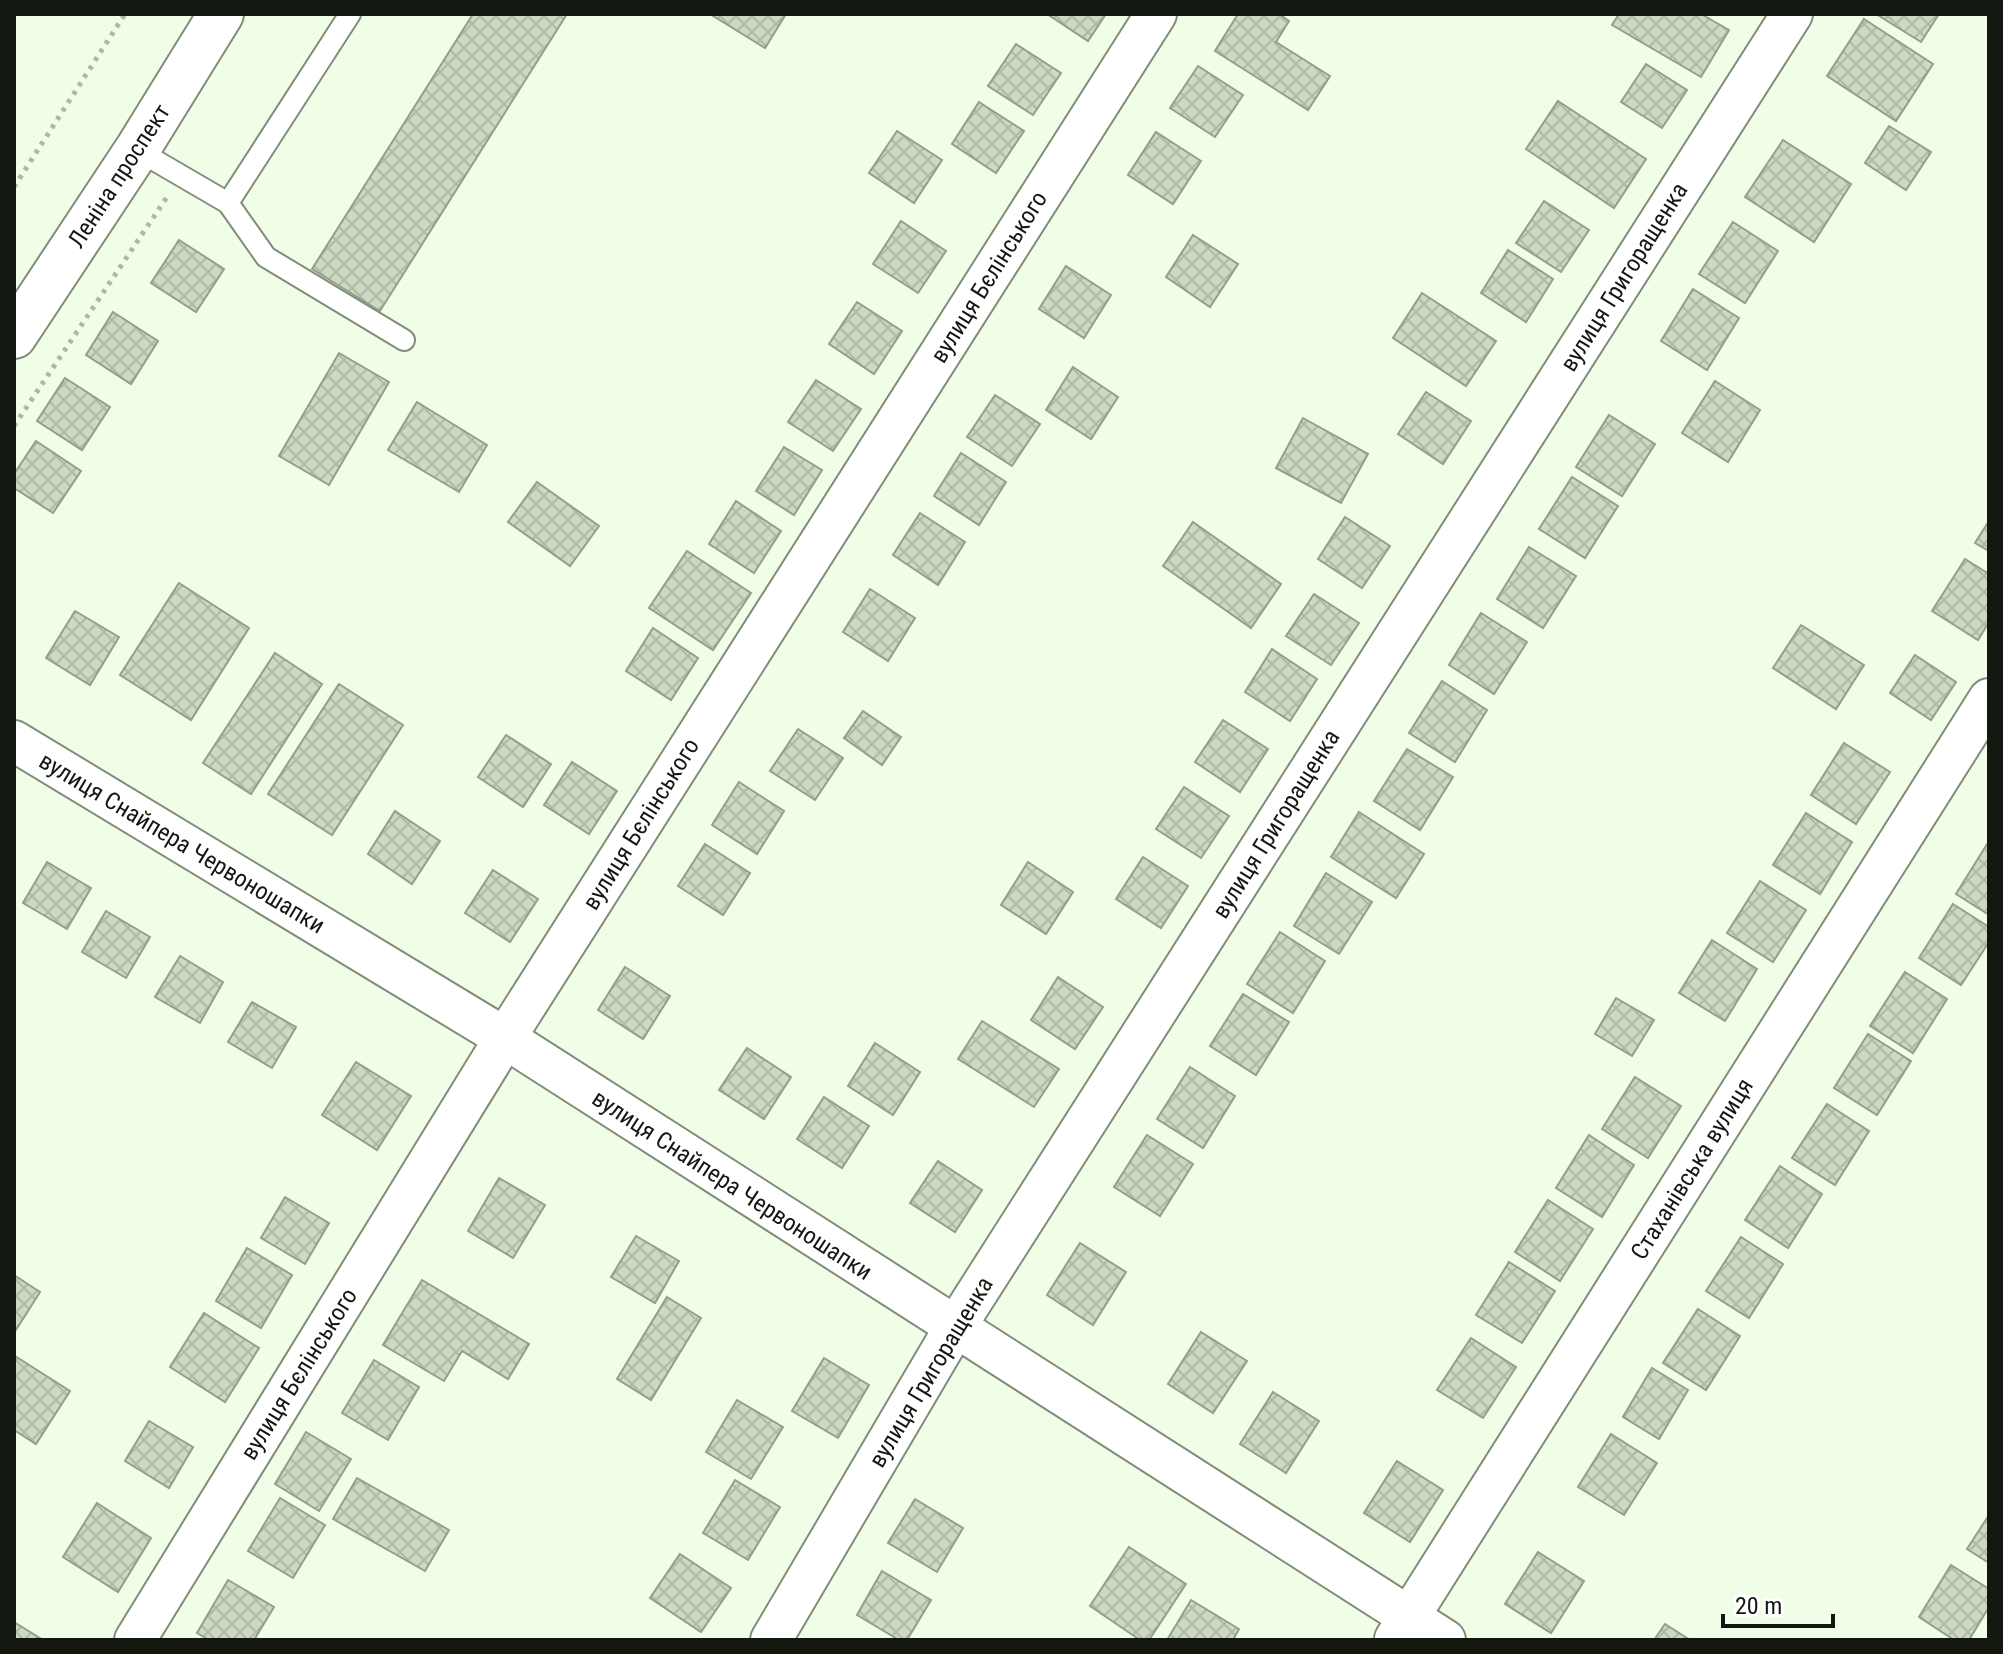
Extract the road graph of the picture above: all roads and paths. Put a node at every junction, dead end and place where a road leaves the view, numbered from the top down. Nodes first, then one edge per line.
1 (125, 14) edge
2 (221, 14) edge
3 (350, 14) edge
4 (1156, 14) edge
5 (1792, 14) edge
6 (137, 150) junction
7 (181, 176) junction
8 (14, 187) edge
9 (228, 203) junction
10 (14, 336) edge
11 (404, 340) dead end
12 (14, 426) edge
13 (1989, 699) edge
14 (14, 741) edge
15 (505, 1038) junction
16 (954, 1329) junction
17 (1402, 1628) edge
18 (135, 1640) edge
19 (771, 1640) edge
20 (1445, 1640) edge

1 - 8 path
2 - 6 main road, Леніна проспект
3 - 9 lane
4 - 15 street, вулиця Бєлінського
5 - 16 street, вулиця Григоращенка
6 - 7 lane
6 - 10 main road, Леніна проспект
7 - 9 lane
7 - 12 path
9 - 11 lane
13 - 17 street, Стаханівська вулиця
14 - 15 street, вулиця Снайпера Червоношапки
15 - 16 street, вулиця Снайпера Червоношапки
15 - 18 street, вулиця Бєлінського
16 - 17 street, вулиця Снайпера Червоношапки
16 - 19 street, вулиця Григоращенка
17 - 20 street, вулиця Снайпера Червоношапки

